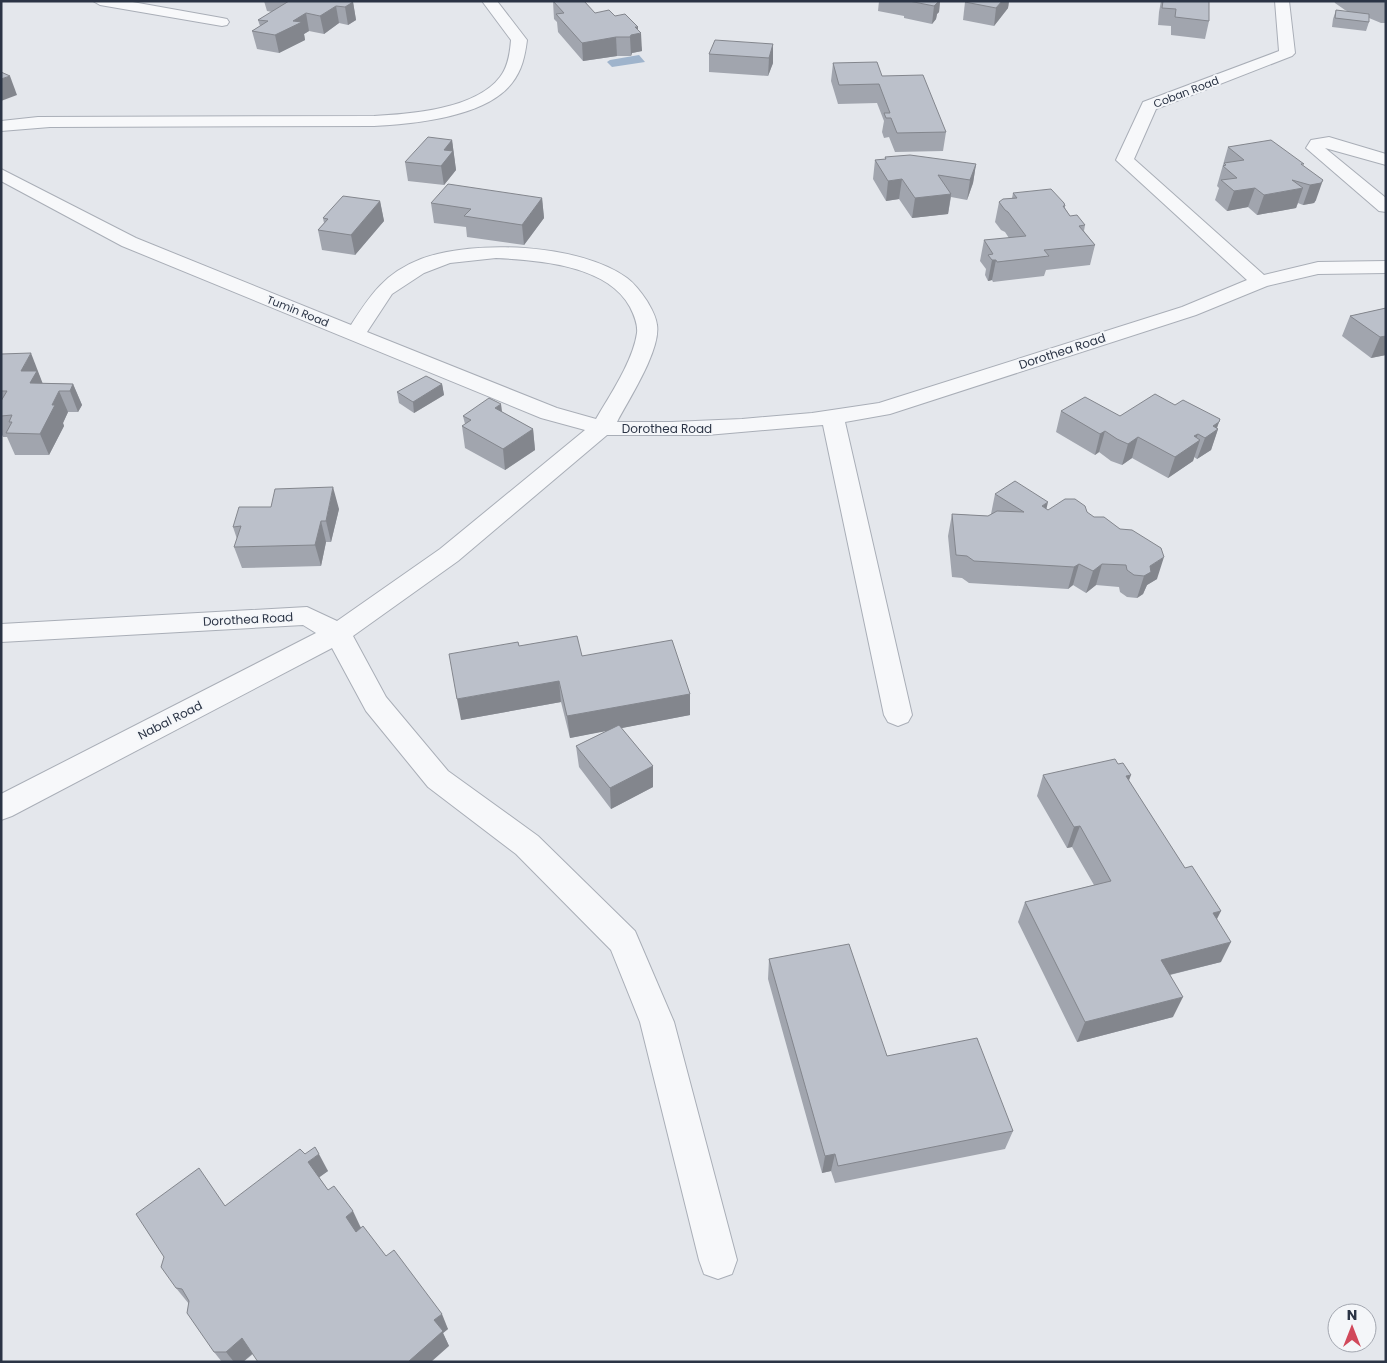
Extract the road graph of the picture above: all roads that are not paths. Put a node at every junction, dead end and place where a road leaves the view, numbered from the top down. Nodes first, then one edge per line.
1 (100, 1) edge
2 (489, 1) edge
3 (1282, 1) edge
4 (222, 22) dead end
5 (1, 126) edge
6 (1386, 160) edge
7 (1, 174) edge
8 (1386, 207) edge
9 (1386, 267) edge
10 (1260, 282) junction
11 (355, 334) junction
12 (833, 417) junction
13 (602, 428) junction
14 (1, 633) edge
15 (338, 633) junction
16 (898, 715) dead end
17 (1, 808) edge
18 (718, 1260) dead end

1 - 4 street
2 - 5 street
3 - 10 street, Coban Road
6 - 8 street
7 - 11 street, Tumin Road
9 - 10 street, Dorothea Road
10 - 12 street, Dorothea Road
11 - 13 street, Tumin Road
11 - 13 street
12 - 13 street, Dorothea Road
12 - 16 street
13 - 15 street
14 - 15 street, Dorothea Road
15 - 17 street, Nabal Road
15 - 18 street

